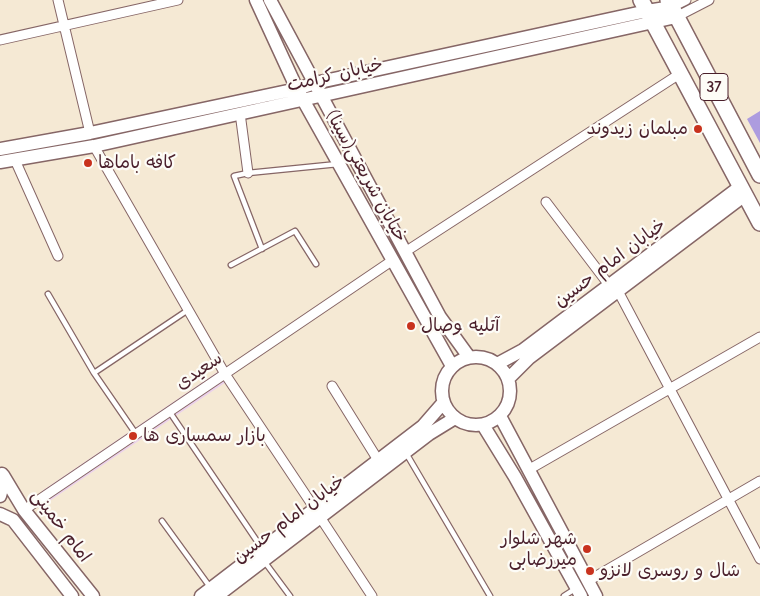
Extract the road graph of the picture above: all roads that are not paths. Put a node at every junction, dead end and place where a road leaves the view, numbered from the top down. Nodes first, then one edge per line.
1 (58, 0) edge
2 (178, 0) edge
3 (256, 0) edge
4 (270, 0) edge
5 (686, 0) edge
6 (709, 0) edge
7 (672, 8) edge
8 (647, 11) edge
9 (64, 26) junction
10 (0, 40) edge
11 (681, 73) junction
12 (315, 83) junction
13 (297, 89) junction
14 (321, 95) junction
15 (304, 101) junction
16 (240, 113) junction
17 (90, 133) junction
18 (0, 139) edge
19 (94, 146) junction
20 (0, 149) edge
21 (15, 154) junction
22 (0, 164) edge
23 (339, 164) junction
24 (248, 173) junction
25 (760, 175) edge
26 (743, 190) junction
27 (546, 202) dead end
28 (760, 223) edge
29 (262, 249) junction
30 (405, 252) junction
31 (58, 256) dead end
32 (392, 260) junction
33 (316, 264) dead end
34 (231, 265) dead end
35 (613, 288) junction
36 (48, 294) dead end
37 (188, 310) junction
38 (760, 337) edge
39 (469, 357) junction
40 (497, 364) junction
41 (452, 366) junction
42 (94, 373) junction
43 (225, 374) junction
44 (508, 379) junction
45 (332, 386) dead end
46 (670, 389) junction
47 (443, 402) junction
48 (169, 412) junction
49 (500, 416) junction
50 (454, 418) junction
51 (483, 425) junction
52 (136, 434) junction
53 (405, 453) junction
54 (378, 460) junction
55 (528, 470) junction
56 (1, 472) edge
57 (760, 481) edge
58 (0, 496) edge
59 (728, 500) junction
60 (24, 510) junction
61 (317, 513) junction
62 (0, 514) edge
63 (162, 522) dead end
64 (263, 554) junction
65 (760, 560) edge
66 (582, 588) edge
67 (209, 594) edge
68 (72, 596) edge
69 (93, 596) edge
70 (290, 596) edge
71 (372, 596) edge
72 (490, 596) edge
73 (564, 596) edge
74 (596, 596) edge

1 - 9 street
2 - 9 street
3 - 13 main road, خیابان شریعتی(سینا)
4 - 12 main road, خیابان شریعتی(سینا)
5 - 7 street
6 - 7 street
7 - 8 main road, خیابان کرامت
7 - 25 main road, 37
8 - 11 main road, 37
8 - 12 main road, خیابان کرامت
8 - 14 main road, خیابان کرامت
9 - 10 street
9 - 17 street
11 - 26 main road, 37
11 - 30 street
12 - 13 main road, خیابان کرامت
12 - 14 main road, خیابان شریعتی(سینا)
13 - 15 main road, خیابان شریعتی(سینا)
13 - 17 main road, خیابان کرامت
14 - 15 main road, خیابان کرامت
14 - 30 main road, خیابان شریعتی(سینا)
15 - 16 main road, خیابان کرامت
15 - 23 main road, خیابان شریعتی(سینا)
16 - 19 main road, خیابان کرامت
16 - 24 street
17 - 21 main road, خیابان کرامت
18 - 21 main road
19 - 21 main road, خیابان کرامت
19 - 37 street
20 - 21 main road, خیابان کرامت
21 - 22 main road, خیابان کرامت
21 - 31 street
23 - 24 lane
23 - 32 main road, خیابان شریعتی(سینا)
24 - 29 lane
26 - 28 main road, 37
26 - 35 main road, خیابان امام حسین
27 - 35 street
29 - 33 lane
29 - 34 lane
30 - 39 main road, خیابان شریعتی(سینا)
32 - 41 main road, خیابان شریعتی(سینا)
32 - 43 street, سعیدی
35 - 40 main road, خیابان امام حسین
35 - 44 main road, خیابان امام حسین
35 - 46 street
36 - 42 lane
37 - 42 lane
37 - 43 street
38 - 46 street
39 - 40 main road
39 - 41 main road
40 - 44 main road
41 - 47 main road
42 - 52 lane
43 - 48 street, سعیدی
43 - 61 street
44 - 49 main road
45 - 54 street
46 - 55 street
46 - 59 street
47 - 50 main road
47 - 54 main road
48 - 52 street, سعیدی
48 - 64 lane
49 - 51 main road
49 - 55 main road
50 - 51 main road
50 - 53 main road, خیابان امام حسین
51 - 66 main road
52 - 60 street, سعیدی
53 - 61 main road, خیابان امام حسین
53 - 72 lane
54 - 61 main road
55 - 66 main road
56 - 58 main road
56 - 60 main road, امام خمینی
57 - 59 street
59 - 65 street
59 - 66 street
60 - 69 main road, امام خمینی
61 - 64 main road, خیابان امام حسین
61 - 71 street
62 - 68 main road, امام خمینی
63 - 67 lane
64 - 67 main road, خیابان امام حسین
64 - 70 lane
66 - 73 lane
66 - 74 main road

